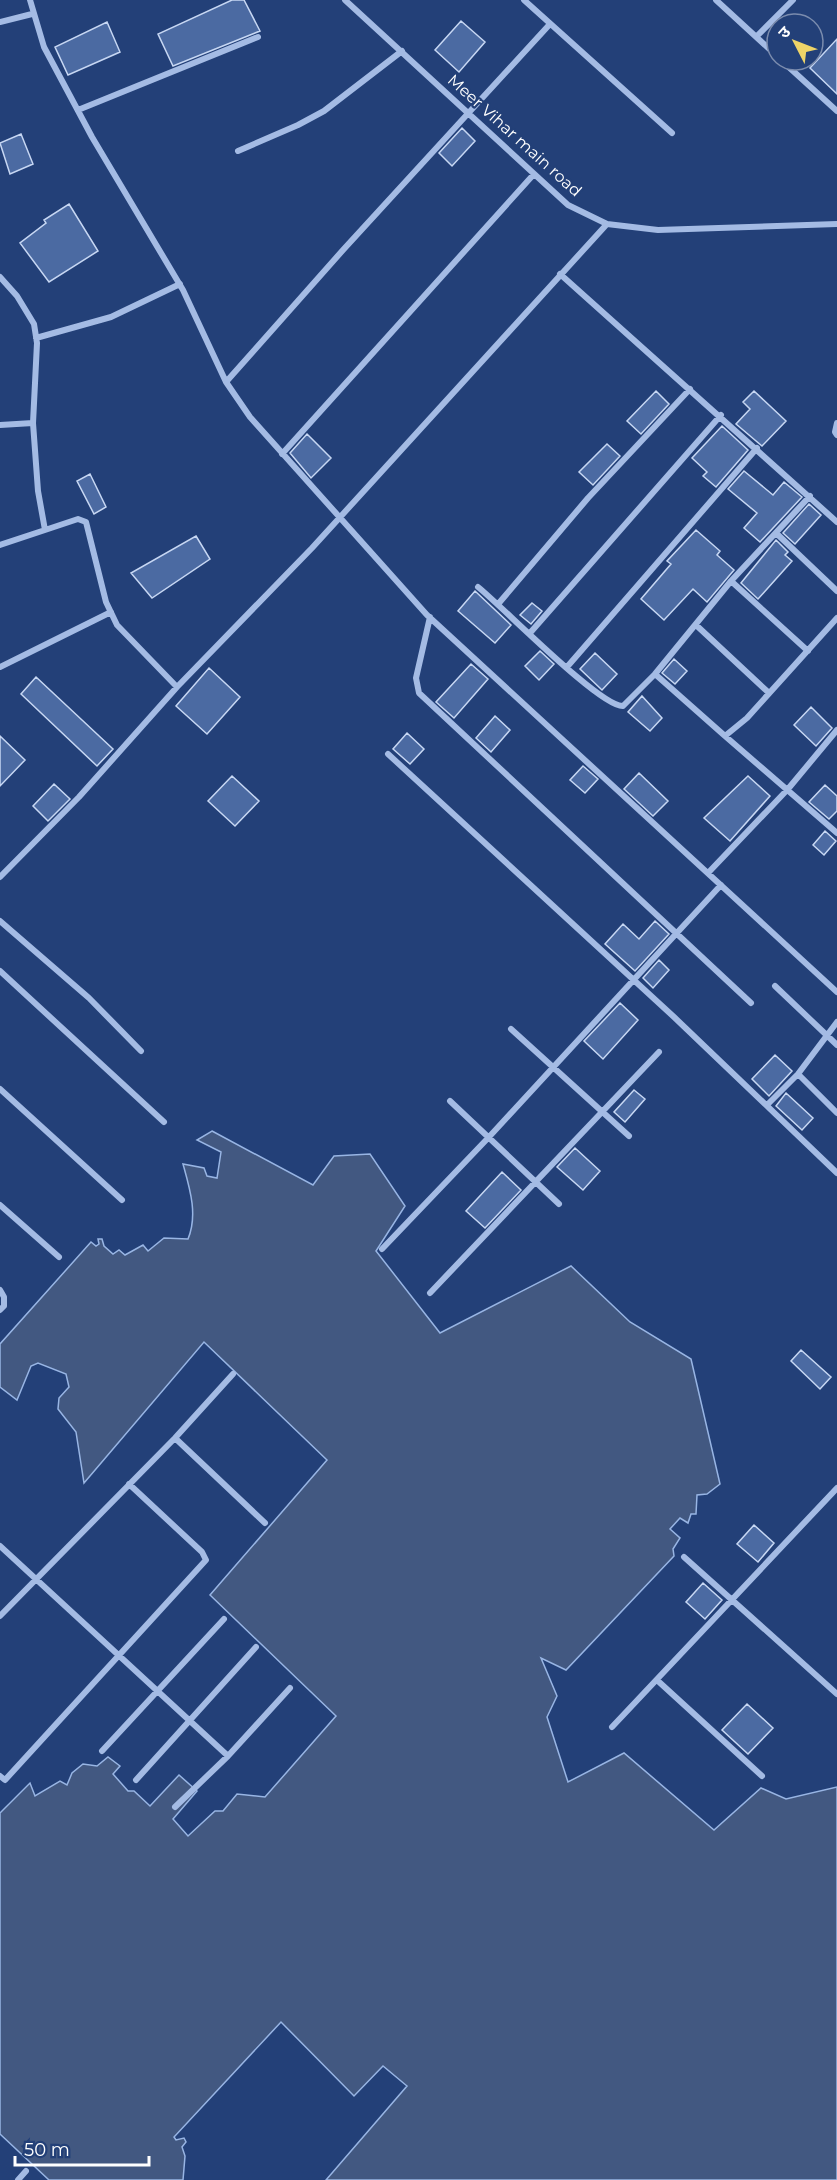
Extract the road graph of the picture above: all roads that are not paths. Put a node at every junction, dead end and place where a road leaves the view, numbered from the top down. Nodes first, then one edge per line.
1 (30, 0) edge
2 (345, 0) edge
3 (524, 0) edge
4 (716, 0) edge
5 (794, 0) edge
6 (32, 14) junction
7 (0, 22) edge
8 (550, 24) junction
9 (258, 37) dead end
10 (756, 37) junction
11 (765, 45) edge
12 (402, 51) junction
13 (795, 72) edge
14 (78, 110) junction
15 (837, 111) edge
16 (470, 112) junction
17 (672, 133) dead end
18 (238, 150) dead end
19 (534, 174) junction
20 (837, 224) edge
21 (608, 225) junction
22 (560, 274) junction
23 (0, 277) edge
24 (180, 284) junction
25 (36, 338) junction
26 (226, 381) junction
27 (690, 389) junction
28 (721, 415) junction
29 (33, 423) junction
30 (837, 423) edge
31 (0, 425) edge
32 (837, 435) edge
33 (758, 448) junction
34 (282, 454) junction
35 (810, 496) junction
36 (339, 519) junction
37 (837, 522) edge
38 (45, 530) junction
39 (776, 532) junction
40 (0, 545) edge
41 (731, 581) junction
42 (478, 587) dead end
43 (837, 591) edge
44 (499, 603) junction
45 (111, 612) junction
46 (430, 618) junction
47 (837, 618) edge
48 (696, 625) junction
49 (530, 633) junction
50 (808, 651) junction
51 (0, 667) edge
52 (567, 667) junction
53 (655, 674) junction
54 (177, 687) junction
55 (769, 693) junction
56 (837, 730) edge
57 (725, 736) junction
58 (388, 754) dead end
59 (788, 789) junction
60 (837, 833) edge
61 (708, 873) junction
62 (0, 877) edge
63 (721, 885) junction
64 (0, 921) edge
65 (677, 932) junction
66 (0, 971) edge
67 (633, 979) junction
68 (775, 986) dead end
69 (837, 992) edge
70 (752, 1003) dead end
71 (837, 1022) edge
72 (511, 1029) dead end
73 (826, 1035) junction
74 (837, 1045) edge
75 (141, 1051) dead end
76 (658, 1052) dead end
77 (553, 1067) junction
78 (798, 1074) junction
79 (0, 1089) edge
80 (450, 1101) dead end
81 (767, 1105) junction
82 (602, 1112) junction
83 (837, 1113) edge
84 (164, 1122) dead end
85 (629, 1136) dead end
86 (489, 1137) junction
87 (837, 1173) edge
88 (536, 1181) junction
89 (122, 1200) dead end
90 (560, 1204) dead end
91 (0, 1205) edge
92 (382, 1249) dead end
93 (59, 1257) dead end
94 (0, 1290) edge
95 (430, 1293) dead end
96 (0, 1310) edge
97 (233, 1374) dead end
98 (176, 1438) junction
99 (129, 1484) junction
100 (837, 1488) edge
101 (265, 1523) dead end
102 (0, 1546) edge
103 (684, 1557) dead end
104 (35, 1578) junction
105 (734, 1600) junction
106 (0, 1616) edge
107 (224, 1620) dead end
108 (256, 1647) dead end
109 (120, 1656) junction
110 (658, 1681) junction
111 (290, 1689) dead end
112 (159, 1692) junction
113 (837, 1694) edge
114 (191, 1722) junction
115 (612, 1727) dead end
116 (102, 1751) dead end
117 (228, 1756) junction
118 (762, 1776) dead end
119 (2, 1780) edge
120 (136, 1780) dead end
121 (175, 1808) dead end
122 (26, 2171) dead end
123 (18, 2180) edge

1 - 6 street
2 - 12 street, Meer Vihar main road
3 - 8 street
4 - 10 street
5 - 10 street
6 - 7 street
6 - 14 street
8 - 16 street
8 - 17 street
9 - 14 street
10 - 11 street
12 - 16 street, Meer Vihar main road
12 - 18 street
13 - 15 street
14 - 24 street
16 - 19 street, Meer Vihar main road
16 - 26 street
19 - 21 street, Meer Vihar main road
19 - 34 street
20 - 21 street, Meer Vihar main road
21 - 22 street
22 - 27 street
22 - 36 street
23 - 25 street
24 - 25 street
24 - 26 street
25 - 29 street
26 - 34 street
27 - 28 street
27 - 44 street
28 - 33 street
28 - 49 street
29 - 31 street
29 - 38 street
30 - 32 street
33 - 35 street
33 - 52 street
34 - 36 street
35 - 37 street
35 - 39 street
36 - 46 street
36 - 54 street
38 - 40 street
38 - 45 street
39 - 41 street
39 - 43 street
41 - 48 street
41 - 50 street
42 - 44 street
44 - 49 street
45 - 51 street
45 - 54 street
46 - 61 street
46 - 65 street
47 - 50 street
48 - 53 street
48 - 55 street
49 - 52 street
50 - 55 street
52 - 53 street
53 - 57 street
54 - 62 street
55 - 57 street
56 - 59 street
57 - 59 street
58 - 67 street
59 - 60 street
59 - 61 street
61 - 63 street
63 - 65 street
63 - 69 street
64 - 75 street
65 - 67 street
65 - 70 street
66 - 84 street
67 - 77 street
67 - 81 street
68 - 73 street
71 - 73 street
72 - 77 street
73 - 74 street
73 - 78 street
76 - 82 street
77 - 82 street
77 - 86 street
78 - 81 street
78 - 83 street
79 - 89 street
80 - 86 street
81 - 87 street
82 - 85 street
82 - 88 street
86 - 88 street
86 - 92 street
88 - 90 street
88 - 95 street
91 - 93 street
94 - 96 street
97 - 98 street
98 - 99 street
98 - 101 street
99 - 104 street
99 - 109 street
100 - 105 street
102 - 104 street
103 - 105 street
104 - 106 street
104 - 109 street
105 - 110 street
105 - 113 street
107 - 112 street
108 - 114 street
109 - 112 street
109 - 119 street
110 - 115 street
110 - 118 street
111 - 117 street
112 - 114 street
112 - 116 street
114 - 117 street
114 - 120 street
117 - 121 street
122 - 123 street

